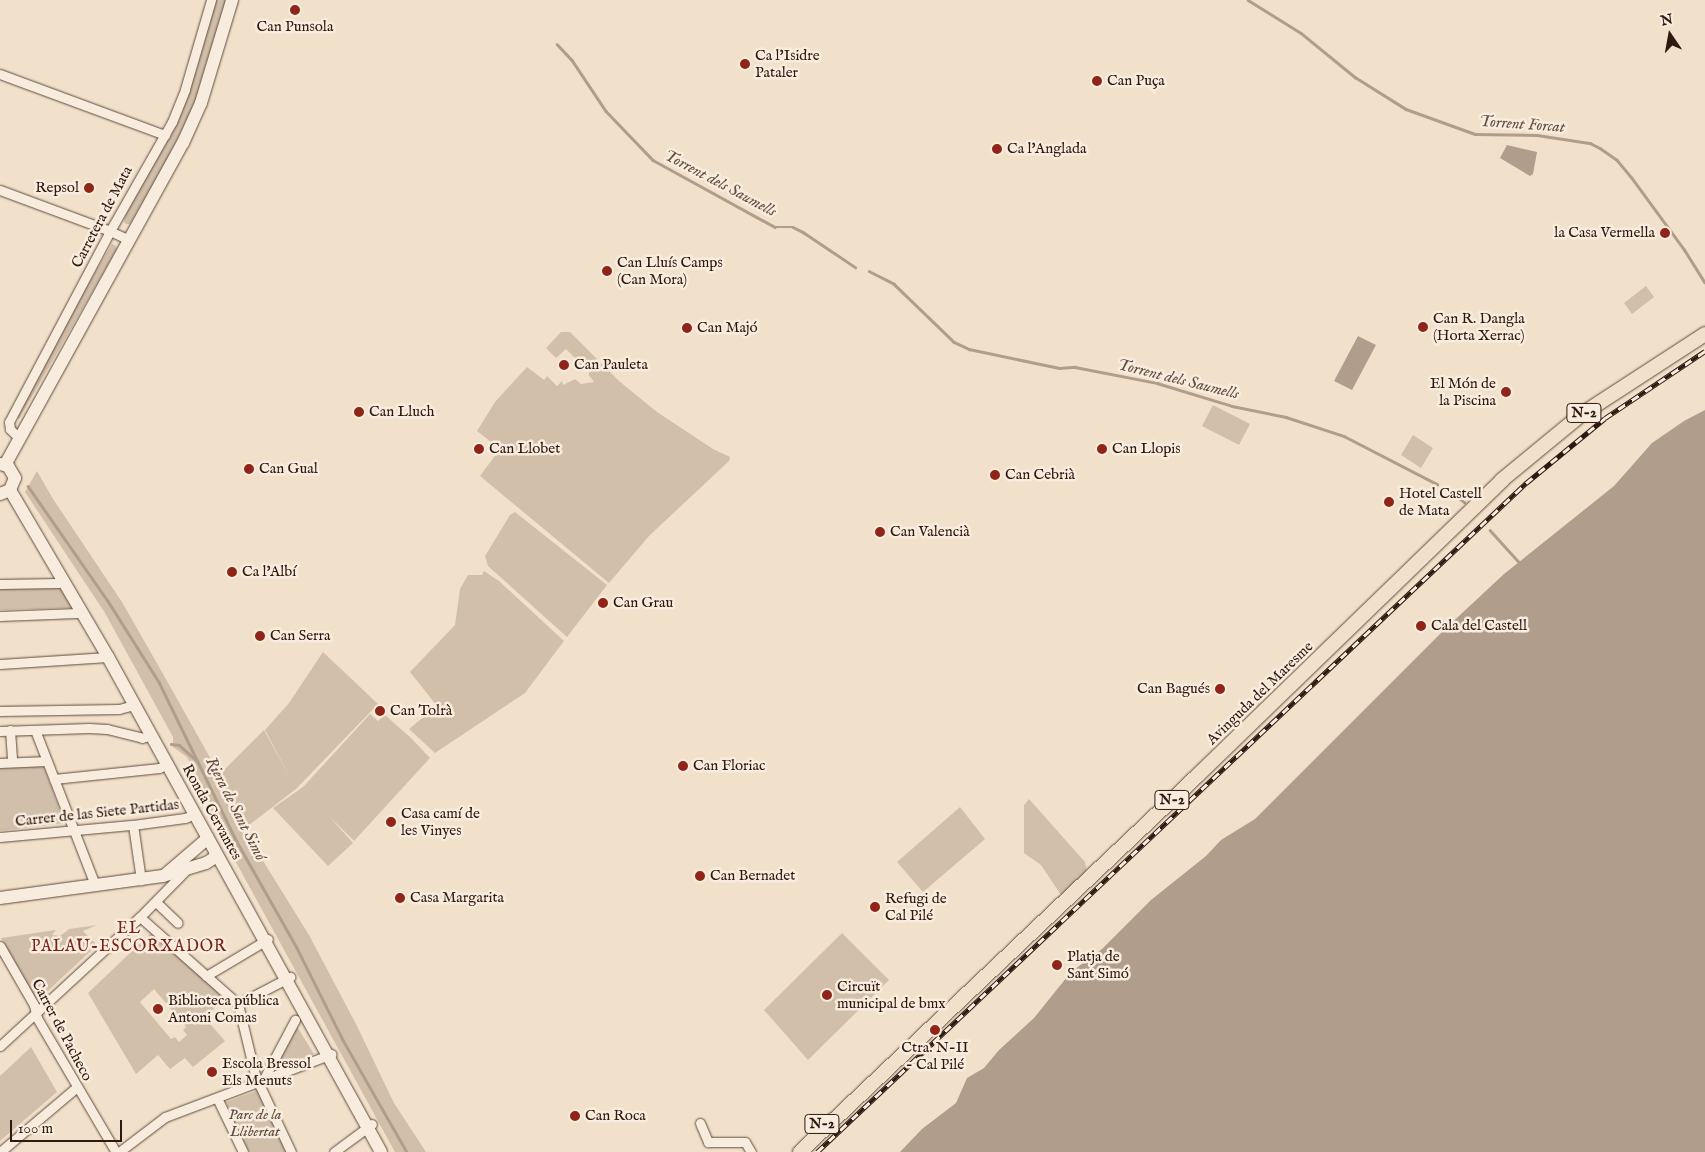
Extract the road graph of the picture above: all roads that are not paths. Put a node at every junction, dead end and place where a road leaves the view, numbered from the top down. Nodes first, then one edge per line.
1 (211, 0) edge
2 (232, 0) edge
3 (0, 74) edge
4 (165, 135) junction
5 (0, 190) edge
6 (110, 231) junction
7 (130, 240) junction
8 (1705, 334) edge
9 (19, 438) junction
10 (3, 464) edge
11 (5, 492) edge
12 (63, 580) junction
13 (0, 584) edge
14 (80, 611) junction
15 (0, 616) edge
16 (108, 657) junction
17 (0, 664) edge
18 (134, 705) junction
19 (0, 711) edge
20 (10, 730) junction
21 (35, 730) junction
22 (0, 731) edge
23 (151, 735) junction
24 (47, 760) junction
25 (0, 762) edge
26 (12, 762) junction
27 (168, 764) junction
28 (54, 779) junction
29 (195, 814) junction
30 (133, 825) junction
31 (73, 830) junction
32 (0, 837) edge
33 (208, 838) junction
34 (216, 853) junction
35 (226, 871) junction
36 (184, 872) junction
37 (163, 876) junction
38 (141, 880) junction
39 (95, 885) junction
40 (0, 898) edge
41 (156, 902) junction
42 (140, 917) junction
43 (178, 923) dead end
44 (267, 940) junction
45 (0, 946) edge
46 (206, 976) junction
47 (288, 978) junction
48 (238, 1004) junction
49 (36, 1013) junction
50 (295, 1020) dead end
51 (0, 1046) edge
52 (330, 1055) junction
53 (260, 1082) junction
54 (77, 1087) junction
55 (855, 1097) junction
56 (218, 1098) junction
57 (700, 1123) dead end
58 (369, 1126) junction
59 (0, 1152) edge
60 (118, 1152) edge
61 (243, 1152) edge
62 (291, 1152) edge
63 (334, 1152) edge
64 (380, 1152) edge
65 (751, 1152) edge
66 (790, 1152) edge
67 (800, 1152) edge

1 - 4 street, Carretera de Mata
2 - 7 street
3 - 4 street
4 - 6 street, Carretera de Mata
5 - 6 street
6 - 7 street
6 - 9 street, Carretera de Mata
7 - 9 street
8 - 55 main road, Avinguda del Maresme / N-2
9 - 10 street
10 - 11 street
11 - 12 street, Ronda Cervantes
12 - 13 street
12 - 14 street, Ronda Cervantes
14 - 15 street
14 - 16 street, Ronda Cervantes
16 - 17 street
16 - 18 street, Ronda Cervantes
18 - 19 street
18 - 23 street, Ronda Cervantes
20 - 21 street
20 - 22 street
20 - 26 street
21 - 23 street
21 - 24 street
23 - 27 street, Ronda Cervantes
24 - 26 street
24 - 28 street
25 - 26 street
27 - 28 street
27 - 29 street, Ronda Cervantes
28 - 31 street
29 - 30 street, Carrer de las Siete Partidas
29 - 33 street, Ronda Cervantes
30 - 31 street, Carrer de las Siete Partidas
30 - 38 street
31 - 32 street, Carrer de las Siete Partidas
31 - 39 street
33 - 34 street, Ronda Cervantes
33 - 37 street
34 - 35 street, Ronda Cervantes
34 - 36 street
35 - 36 street
35 - 44 street, Ronda Cervantes
36 - 37 street
36 - 41 street
37 - 38 street
38 - 39 street
39 - 40 street
41 - 42 street
41 - 43 street
42 - 46 street
42 - 49 street
44 - 46 street
44 - 47 street, Ronda Cervantes
45 - 49 street, Carrer de Pacheco
46 - 48 street
47 - 48 street
47 - 52 street, Ronda Cervantes
48 - 53 street
49 - 51 street
49 - 54 street, Carrer de Pacheco
50 - 53 street
52 - 53 street
52 - 58 street, Ronda Cervantes
53 - 56 street
53 - 62 street
54 - 59 street
54 - 60 street, Carrer de Pacheco
55 - 66 main road, Avinguda del Maresme / N-2
55 - 67 main road, Avinguda del Maresme / N-2
56 - 60 street
56 - 61 street
57 - 65 street
58 - 63 street
58 - 64 street, Ronda Cervantes

